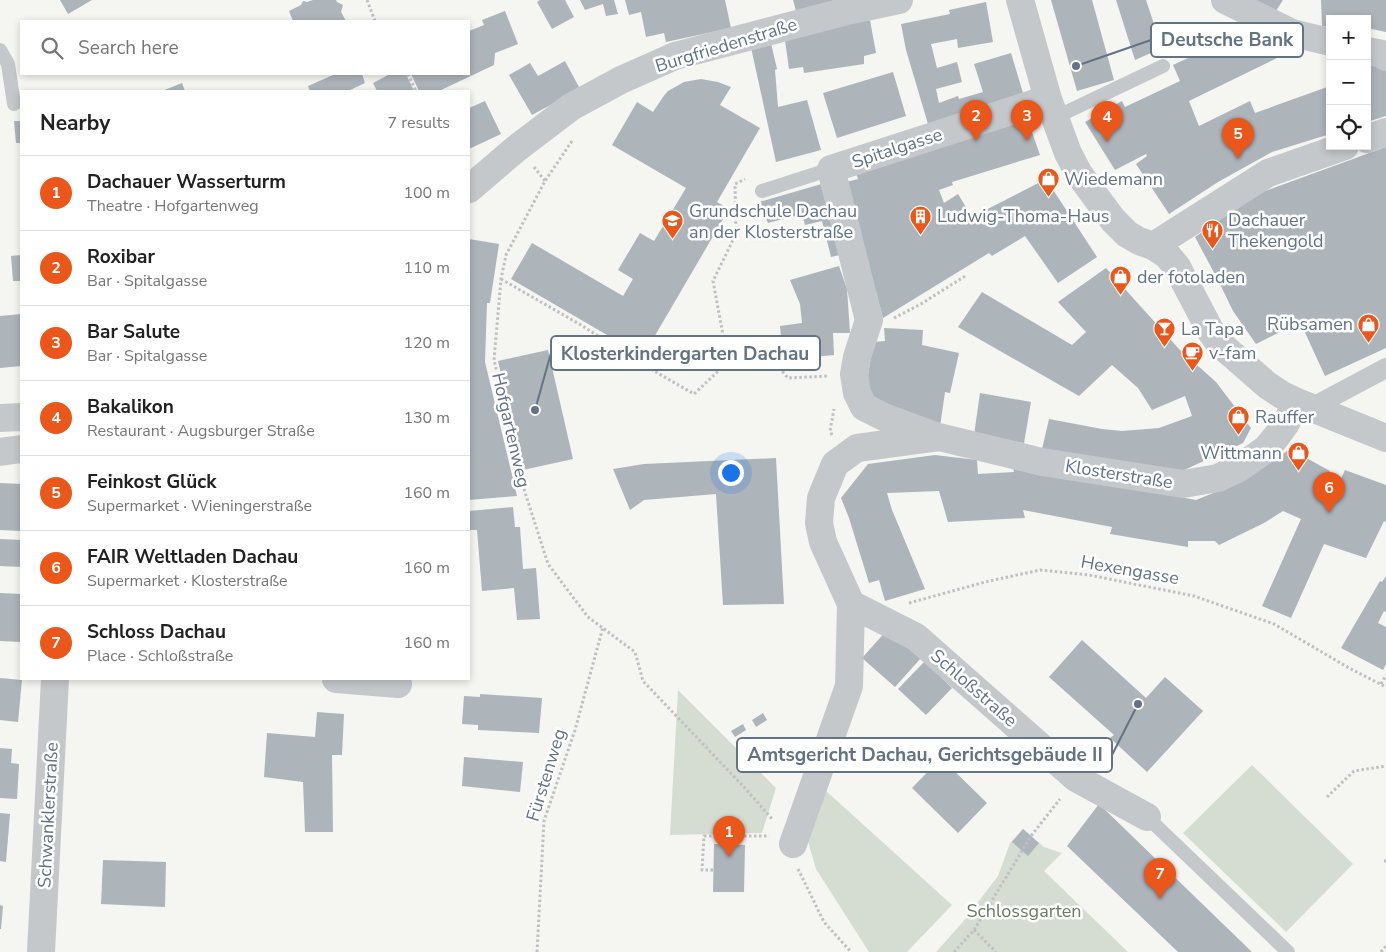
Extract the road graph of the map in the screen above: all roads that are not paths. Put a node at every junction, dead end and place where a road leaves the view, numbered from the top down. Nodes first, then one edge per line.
1 (899, 0) edge
2 (1020, 0) edge
3 (1225, 0) edge
4 (1326, 41) edge
5 (0, 50) edge
6 (1371, 52) edge
7 (1386, 57) edge
8 (1163, 66) road end
9 (14, 104) dead end
10 (1051, 108) junction
11 (1386, 132) edge
12 (1371, 137) edge
13 (1334, 150) edge
14 (831, 169) junction
15 (470, 188) edge
16 (762, 190) dead end
17 (1153, 246) junction
18 (856, 366) joint
19 (1386, 368) edge
20 (1304, 405) junction
21 (20, 417) edge
22 (0, 418) edge
23 (939, 437) junction
24 (1386, 438) edge
25 (20, 449) edge
26 (0, 452) edge
27 (851, 604) junction
28 (55, 680) edge
29 (348, 680) edge
30 (398, 684) dead end
31 (1147, 817) joint
32 (793, 844) road end
33 (41, 952) edge
34 (1288, 952) edge

1 - 15 street, Burgfriedenstraße
2 - 10 street
3 - 4 street
5 - 9 lane
6 - 7 street
8 - 10 lane
10 - 14 street, Spitalgasse
10 - 17 street
11 - 12 street
13 - 17 street
14 - 16 lane, Spitalgasse
14 - 18 street, Spitalgasse
17 - 20 street
18 - 23 street, Klosterstraße
19 - 20 street
20 - 23 street, Klosterstraße
20 - 24 street
21 - 22 street
23 - 27 street, Klosterstraße
25 - 26 street
27 - 31 street, Schloßstraße
27 - 32 street
28 - 33 street, Schwanklerstraße
29 - 30 street
31 - 34 lane

